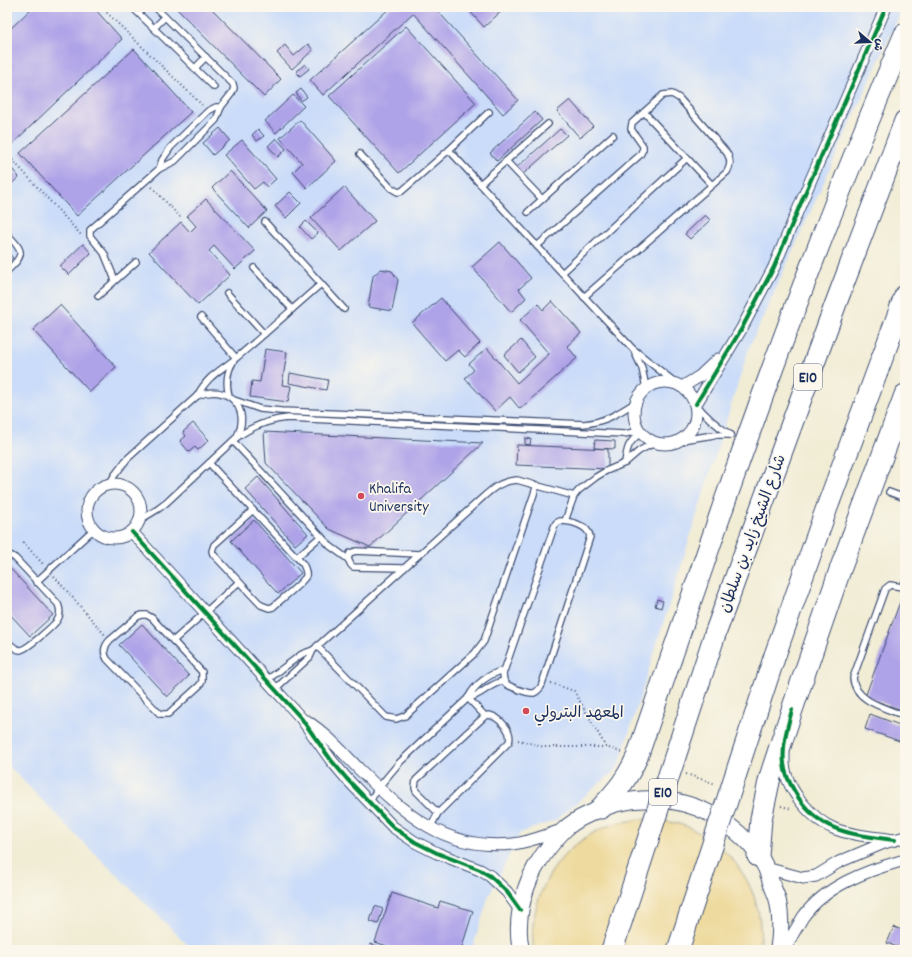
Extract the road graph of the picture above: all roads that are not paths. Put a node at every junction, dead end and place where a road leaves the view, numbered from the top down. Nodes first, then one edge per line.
1 (132, 7) edge
2 (155, 7) edge
3 (886, 7) edge
4 (165, 17) junction
5 (154, 28) junction
6 (905, 34) edge
7 (206, 57) junction
8 (195, 68) junction
9 (214, 87) dead end
10 (220, 107) junction
11 (489, 112) dead end
12 (644, 112) junction
13 (905, 122) edge
14 (548, 124) dead end
15 (613, 135) dead end
16 (449, 150) junction
17 (360, 154) dead end
18 (687, 158) junction
19 (506, 161) junction
20 (159, 169) junction
21 (480, 184) junction
22 (712, 185) junction
23 (542, 199) junction
24 (528, 212) dead end
25 (265, 222) dead end
26 (7, 234) edge
27 (537, 246) junction
28 (136, 262) dead end
29 (254, 268) dead end
30 (7, 271) edge
31 (562, 273) junction
32 (115, 280) junction
33 (321, 284) junction
34 (227, 293) dead end
35 (98, 296) dead end
36 (905, 296) edge
37 (584, 297) junction
38 (292, 309) junction
39 (344, 309) dead end
40 (201, 317) dead end
41 (264, 334) junction
42 (633, 349) junction
43 (729, 349) junction
44 (235, 359) junction
45 (679, 385) junction
46 (646, 388) junction
47 (905, 395) edge
48 (197, 396) junction
49 (229, 396) junction
50 (234, 400) junction
51 (636, 402) junction
52 (696, 404) junction
53 (641, 432) junction
54 (235, 440) junction
55 (681, 440) junction
56 (657, 443) junction
57 (209, 463) junction
58 (625, 463) junction
59 (109, 485) junction
60 (537, 485) junction
61 (889, 492) dead end
62 (574, 496) junction
63 (905, 498) edge
64 (253, 510) junction
65 (140, 520) junction
66 (564, 521) junction
67 (94, 529) junction
68 (132, 532) junction
69 (321, 536) junction
70 (419, 554) junction
71 (7, 555) edge
72 (297, 557) junction
73 (348, 560) junction
74 (404, 568) junction
75 (36, 582) junction
76 (239, 582) junction
77 (905, 583) edge
78 (205, 612) junction
79 (7, 641) edge
80 (174, 641) junction
81 (315, 648) junction
82 (504, 670) junction
83 (267, 680) junction
84 (504, 680) junction
85 (275, 689) junction
86 (468, 698) junction
87 (792, 710) junction
88 (485, 716) junction
89 (905, 716) edge
90 (301, 718) junction
91 (378, 788) junction
92 (369, 803) junction
93 (601, 808) junction
94 (438, 813) junction
95 (430, 828) junction
96 (565, 829) junction
97 (900, 838) edge
98 (902, 861) dead end
99 (762, 862) junction
100 (520, 910) junction
101 (519, 948) edge
102 (612, 950) edge
103 (678, 950) edge
104 (778, 950) edge
105 (785, 950) edge

1 - 5 lane
2 - 4 lane
3 - 43 street
4 - 5 lane
4 - 7 lane
5 - 8 lane
6 - 93 highway
7 - 8 lane
7 - 10 lane
8 - 9 lane
10 - 20 lane
10 - 20 lane
11 - 16 lane
12 - 18 lane
12 - 22 lane
12 - 27 lane
13 - 102 highway, شارع الشيخ زايد بن سلطان / E10, bridge
14 - 19 lane
15 - 23 lane
16 - 17 lane
16 - 21 lane
18 - 22 lane
18 - 31 lane
19 - 21 lane
19 - 23 lane
20 - 32 lane
21 - 27 lane
22 - 37 lane
23 - 24 lane
25 - 33 lane
26 - 30 lane
27 - 31 lane
28 - 32 lane
29 - 38 lane
31 - 37 lane
32 - 35 lane
33 - 38 lane
33 - 39 lane
34 - 41 lane
36 - 103 highway, bridge
37 - 42 lane
38 - 41 lane
40 - 44 lane
41 - 44 lane
42 - 45 lane
42 - 46 lane
43 - 45 street
43 - 52 street
44 - 48 lane
44 - 49 lane
45 - 46 street
45 - 52 street
46 - 51 street
47 - 87 highway
48 - 49 lane
48 - 59 lane
49 - 50 lane
50 - 51 lane
50 - 54 lane
51 - 53 street
52 - 55 street
52 - 55 lane
53 - 54 lane
53 - 56 street
53 - 58 lane
54 - 57 lane
54 - 69 lane
55 - 56 street
56 - 58 lane
57 - 64 lane
57 - 65 lane
58 - 62 lane
59 - 65 street
59 - 67 street
60 - 62 lane
60 - 70 lane
60 - 81 lane
61 - 63 lane
62 - 66 lane
64 - 72 lane
64 - 76 lane
65 - 68 street
66 - 82 lane
66 - 84 lane
67 - 68 street
67 - 75 lane
68 - 78 street
69 - 72 lane
69 - 73 lane
70 - 73 lane
70 - 74 lane
71 - 75 lane
72 - 76 lane
73 - 74 lane
74 - 81 lane
75 - 79 lane
76 - 78 lane
77 - 89 lane
78 - 80 lane
78 - 83 street
80 - 80 lane
81 - 83 lane
81 - 85 lane
82 - 84 lane
82 - 86 lane
83 - 85 street
84 - 86 lane
85 - 90 street
86 - 88 lane
86 - 91 lane
87 - 97 street
87 - 99 highway
88 - 94 lane
88 - 94 lane
90 - 91 street
90 - 92 street
91 - 92 lane
91 - 95 street
92 - 100 street
93 - 96 main road
93 - 99 main road
94 - 95 lane
95 - 96 street
96 - 100 main road
97 - 99 street
98 - 105 street
99 - 104 main road
100 - 101 main road

